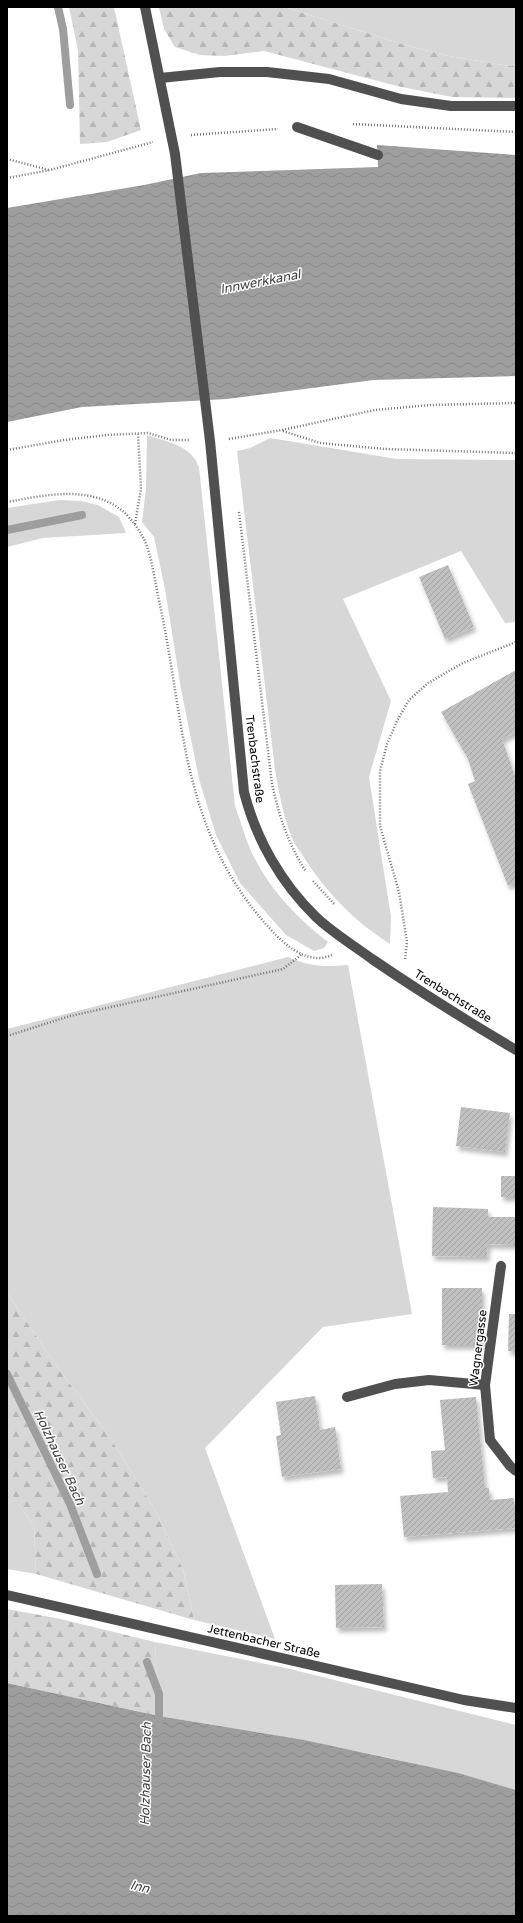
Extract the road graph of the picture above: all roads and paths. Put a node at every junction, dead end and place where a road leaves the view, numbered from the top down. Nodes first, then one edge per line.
1 (145, 7) edge
2 (160, 78) junction
3 (516, 106) edge
4 (348, 124) dead end
5 (297, 127) joint
6 (516, 132) edge
7 (172, 137) junction
8 (378, 155) dead end
9 (7, 159) edge
10 (50, 170) junction
11 (7, 178) edge
12 (516, 403) edge
13 (282, 430) junction
14 (138, 434) junction
15 (230, 438) junction
16 (210, 441) junction
17 (231, 446) dead end
18 (7, 450) edge
19 (516, 453) edge
20 (7, 502) edge
21 (238, 509) dead end
22 (134, 524) junction
23 (516, 642) edge
24 (338, 908) dead end
25 (347, 941) junction
26 (301, 955) junction
27 (399, 959) dead end
28 (7, 1036) edge
29 (516, 1050) edge
30 (501, 1266) dead end
31 (485, 1384) junction
32 (347, 1397) dead end
33 (516, 1471) edge
34 (7, 1595) edge
35 (516, 1708) edge

1 - 2 street, Trenbachstraße
2 - 3 street
2 - 7 street, Trenbachstraße
4 - 6 path
5 - 7 path
5 - 8 street
7 - 10 path
7 - 16 street, Trenbachstraße
9 - 10 path
10 - 11 path
12 - 13 path
13 - 15 path
13 - 19 path
14 - 16 path
14 - 18 path
14 - 22 path
15 - 16 path
15 - 17 path
16 - 25 street, Trenbachstraße
20 - 22 path
21 - 24 path
22 - 26 path
23 - 27 path
25 - 26 path
25 - 29 street, Trenbachstraße
26 - 28 path
30 - 31 street, Wagnergasse
31 - 32 street
31 - 33 street, Wagnergasse
34 - 35 street, Jettenbacher Straße

